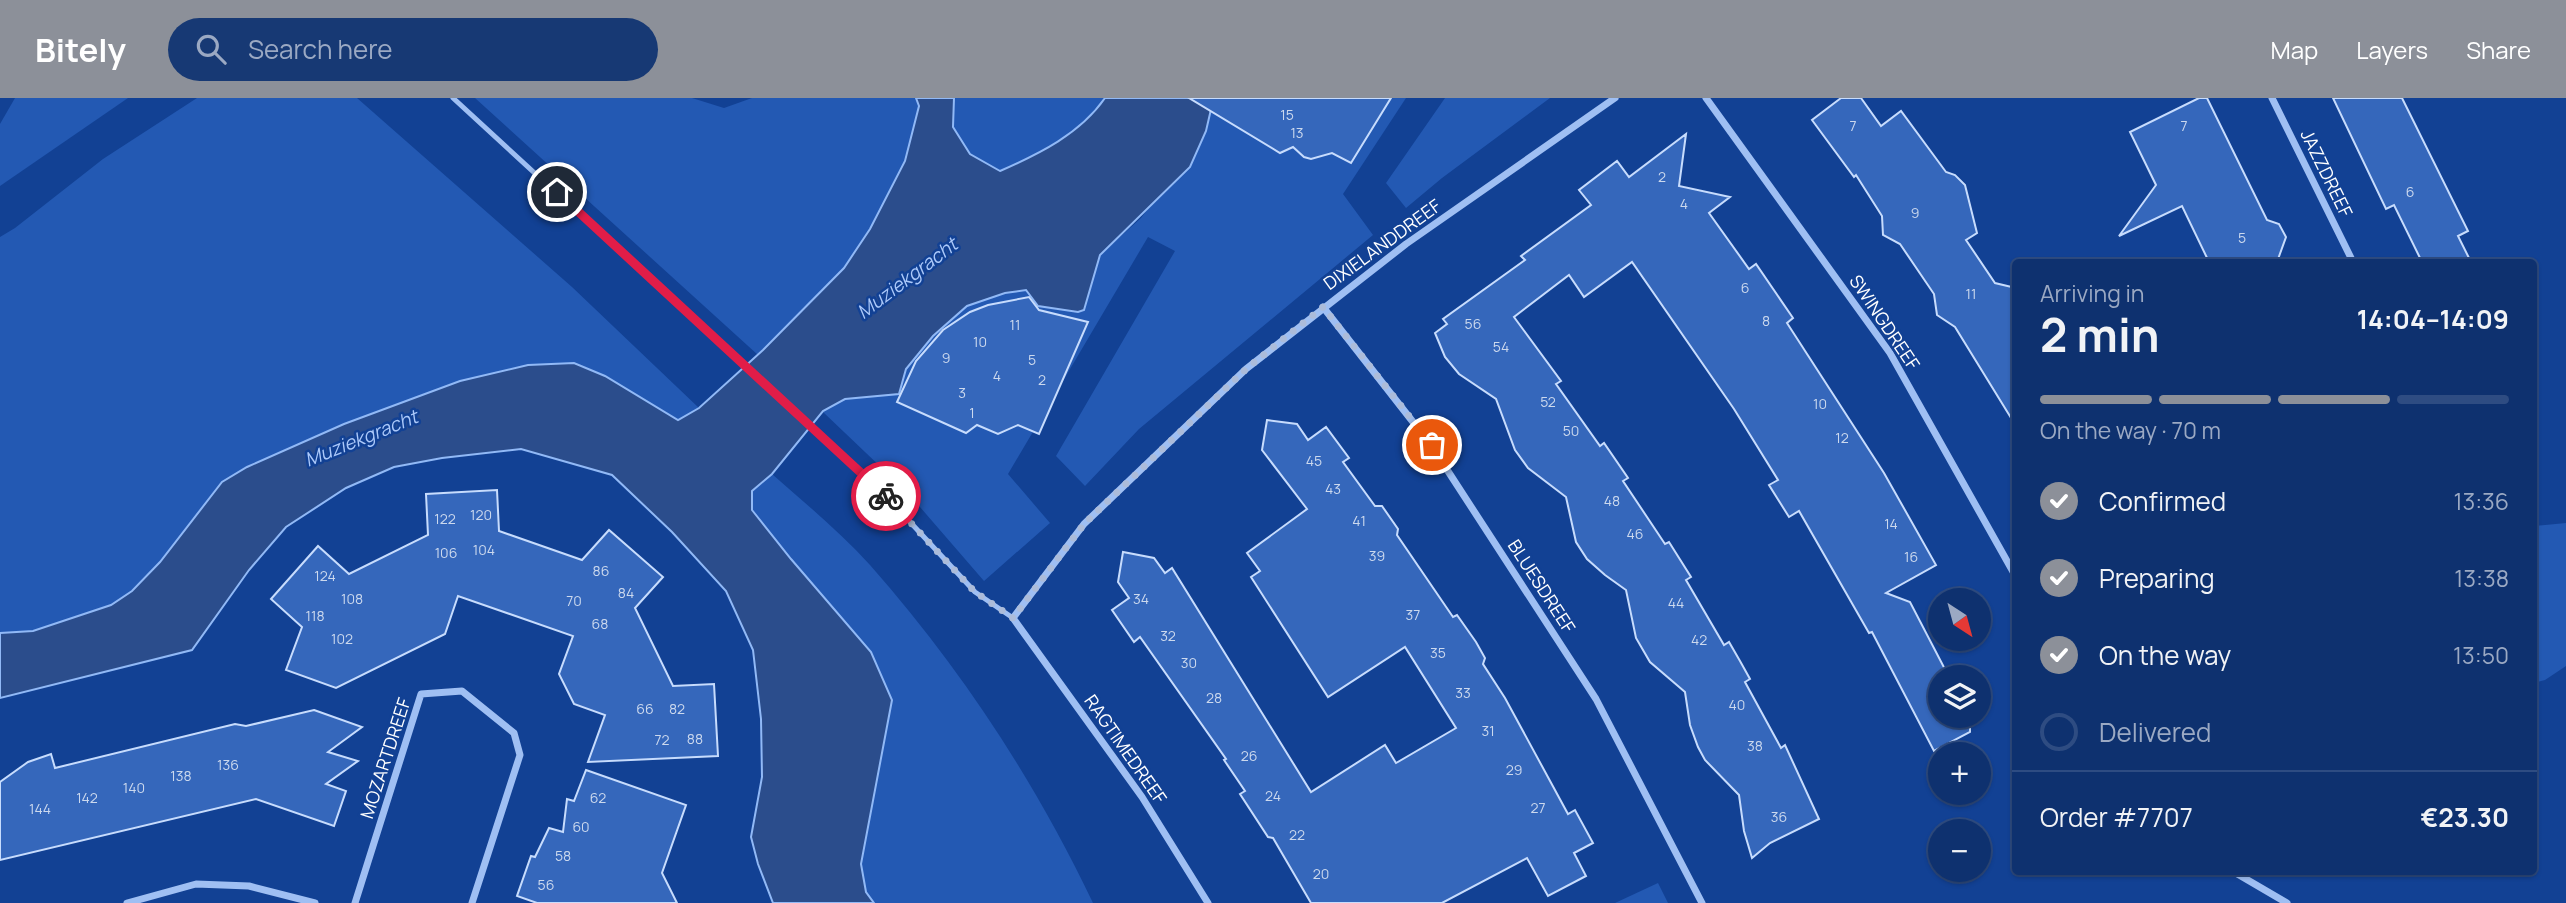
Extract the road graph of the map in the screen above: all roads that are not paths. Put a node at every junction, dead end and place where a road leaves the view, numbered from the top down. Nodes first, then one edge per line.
1 (453, 98) edge
2 (1615, 98) edge
3 (1706, 98) edge
4 (2272, 98) edge
5 (2352, 259) edge
6 (1323, 307) junction
7 (2012, 570) edge
8 (1013, 618) junction
9 (2239, 875) edge
10 (127, 903) edge
11 (315, 903) edge
12 (355, 903) edge
13 (472, 903) edge
14 (1208, 903) edge
15 (1702, 903) edge
16 (2287, 903) edge

1 - 8 lane
2 - 6 street, DIXIELANDDREEF
3 - 7 street, SWINGDREEF
4 - 5 street, JAZZDREEF
6 - 8 street, DIXIELANDDREEF
6 - 15 street, BLUESDREEF
8 - 14 street, RAGTIMEDREEF
9 - 16 street
10 - 11 street
12 - 13 street, MOZARTDREEF

